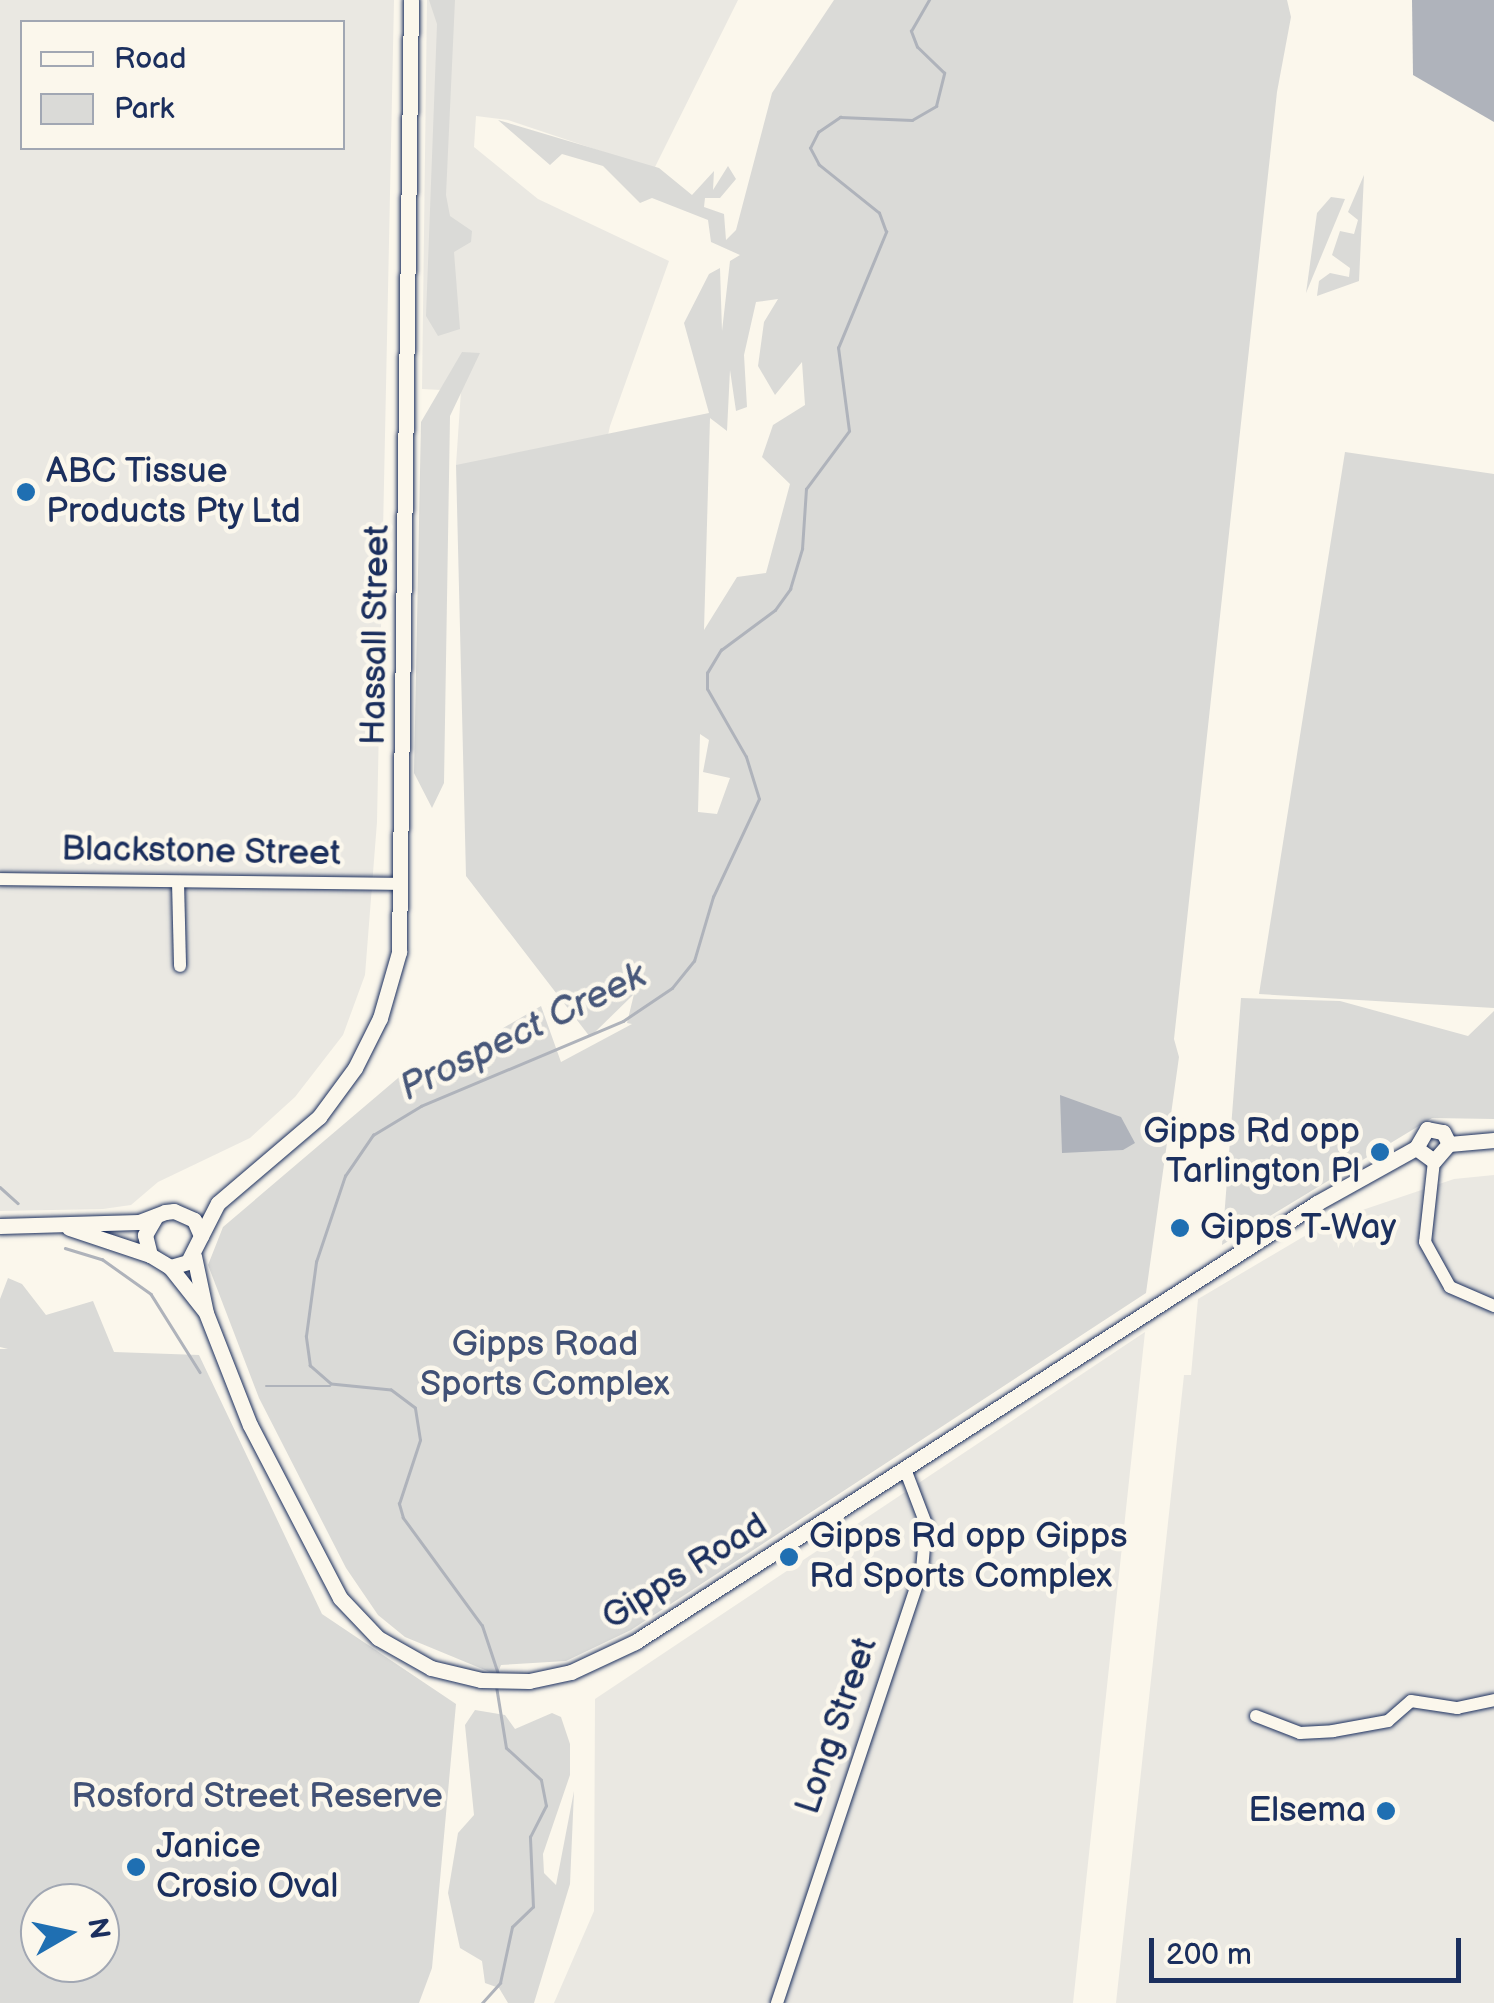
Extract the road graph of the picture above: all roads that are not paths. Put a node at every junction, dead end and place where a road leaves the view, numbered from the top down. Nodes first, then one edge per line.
1 (411, 0) edge
2 (0, 879) edge
3 (178, 882) junction
4 (402, 884) junction
5 (180, 966) dead end
6 (1494, 1140) edge
7 (1449, 1144) junction
8 (1416, 1148) junction
9 (1434, 1162) junction
10 (218, 1204) junction
11 (183, 1212) junction
12 (156, 1216) junction
13 (0, 1226) edge
14 (66, 1228) junction
15 (200, 1236) junction
16 (150, 1255) junction
17 (194, 1256) junction
18 (170, 1266) junction
19 (1494, 1306) edge
20 (206, 1313) junction
21 (905, 1469) junction
22 (1494, 1700) edge
23 (1256, 1716) dead end
24 (777, 2003) edge

1 - 4 main road, Hassall Street
2 - 3 street, Blackstone Street
3 - 4 street, Blackstone Street
3 - 5 street
4 - 10 main road, Hassall Street
6 - 7 main road
7 - 8 main road, Gipps Road
7 - 9 main road
8 - 9 main road
8 - 21 main road, Gipps Road
9 - 19 street
10 - 11 main road, Hassall Street
10 - 15 main road, Hassall Street
11 - 12 main road
11 - 15 main road
12 - 14 main road
12 - 16 main road
13 - 14 main road
14 - 16 main road
15 - 17 main road
16 - 18 main road
17 - 18 main road
17 - 20 main road, Gipps Road
18 - 20 main road, Gipps Road
20 - 21 main road, Gipps Road
21 - 24 street, Long Street
22 - 23 street

